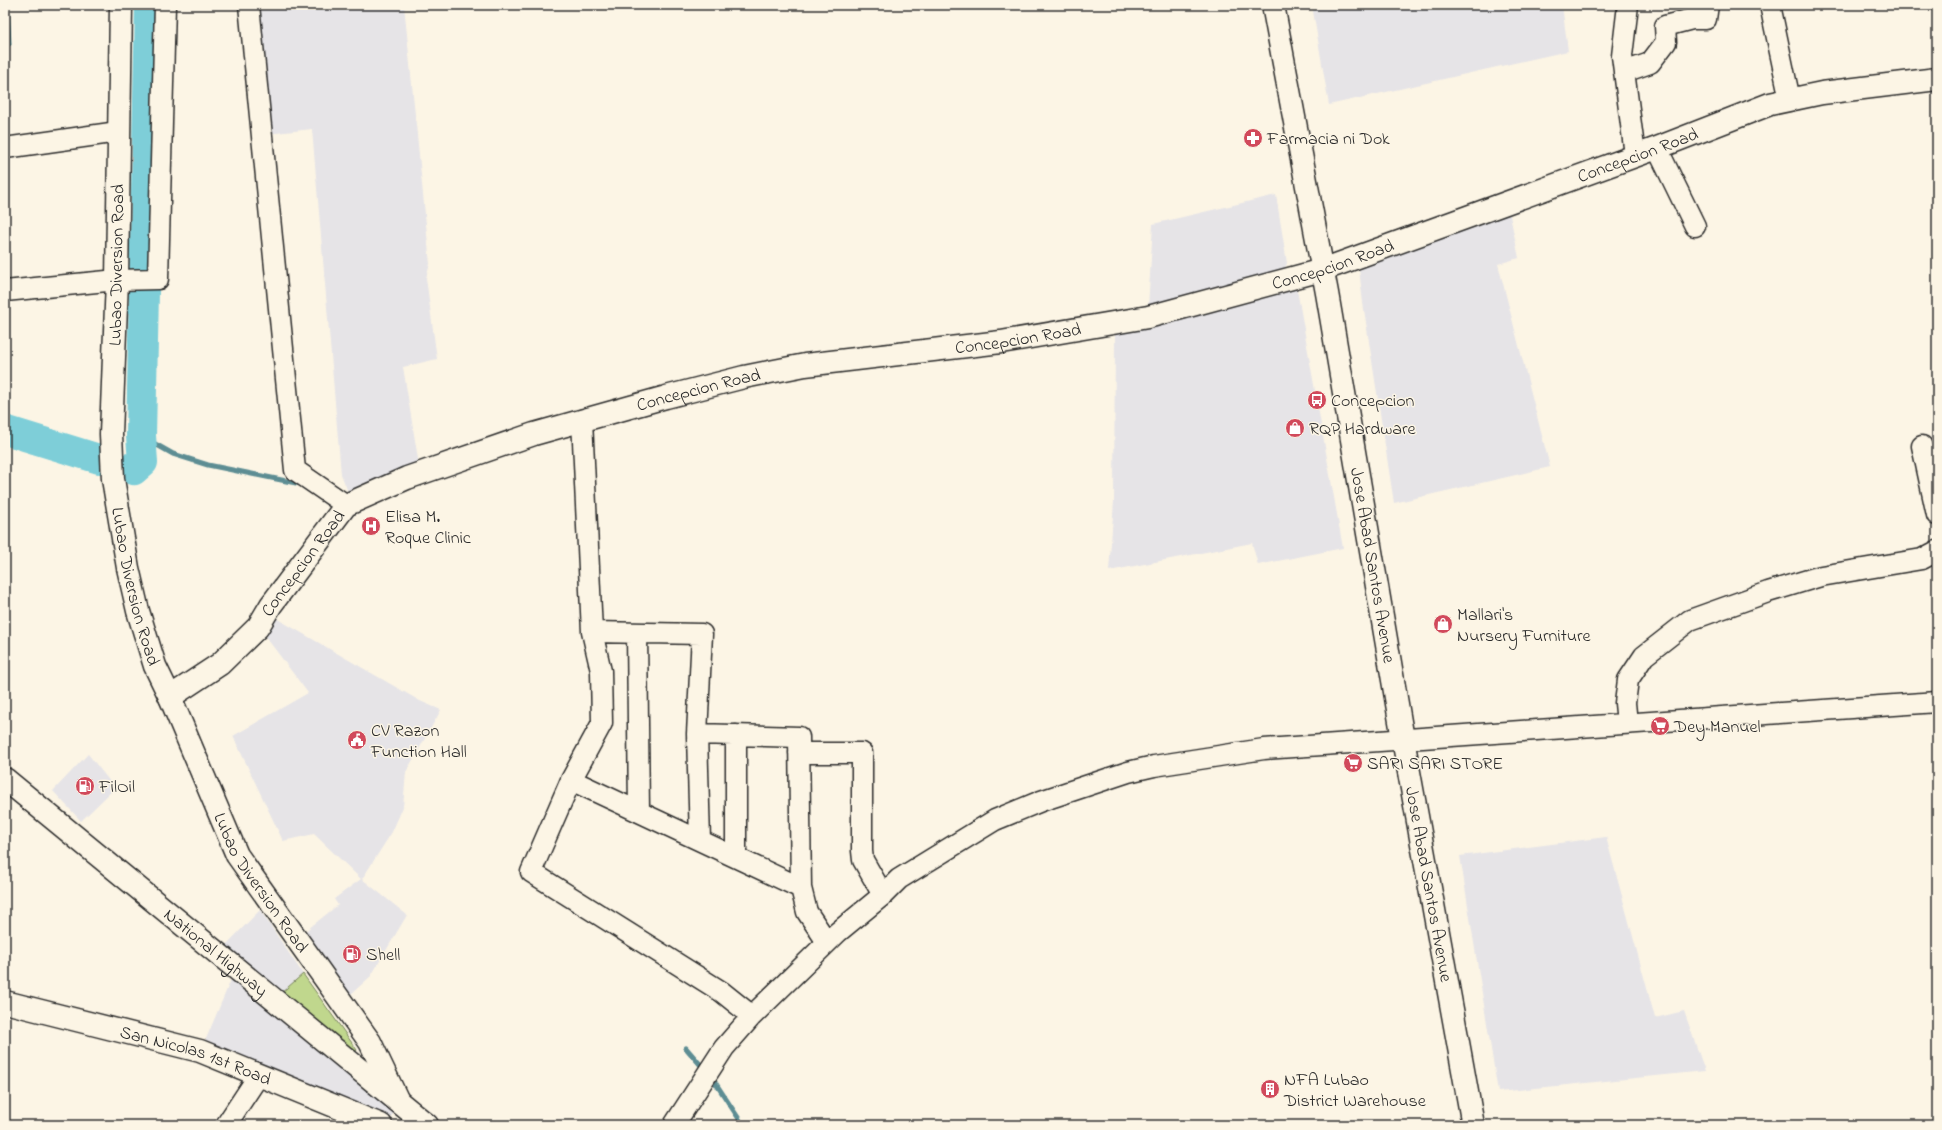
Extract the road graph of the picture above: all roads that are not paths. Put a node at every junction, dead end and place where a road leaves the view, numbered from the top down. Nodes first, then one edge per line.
1 (121, 5) edge
2 (165, 5) edge
3 (249, 5) edge
4 (1272, 5) edge
5 (1628, 5) edge
6 (1708, 5) edge
7 (1770, 5) edge
8 (1624, 72) junction
9 (1937, 79) edge
10 (1790, 100) junction
11 (118, 132) junction
12 (5, 148) edge
13 (1657, 148) junction
14 (1635, 155) junction
15 (1695, 226) dead end
16 (1322, 270) junction
17 (120, 280) junction
18 (5, 291) edge
19 (582, 420) junction
20 (1922, 446) dead end
21 (346, 505) junction
22 (1937, 515) edge
23 (1937, 551) edge
24 (592, 632) junction
25 (637, 633) junction
26 (170, 697) junction
27 (1937, 702) edge
28 (1627, 723) junction
29 (697, 734) junction
30 (736, 735) junction
31 (1404, 739) junction
32 (799, 753) junction
33 (5, 779) edge
34 (572, 780) junction
35 (639, 812) junction
36 (700, 840) junction
37 (736, 857) junction
38 (801, 888) junction
39 (883, 895) junction
40 (827, 942) junction
41 (5, 1002) edge
42 (752, 1016) junction
43 (259, 1075) junction
44 (398, 1101) junction
45 (226, 1125) edge
46 (381, 1125) edge
47 (427, 1125) edge
48 (674, 1125) edge
49 (1473, 1125) edge

1 - 11 main road, Lubao Diversion Road
2 - 17 street
3 - 21 street
4 - 16 main road, Jose Abad Santos Avenue
5 - 8 street
6 - 8 street
7 - 10 street
8 - 14 street
9 - 10 main road, Concepcion Road
10 - 13 main road, Concepcion Road
11 - 12 street
11 - 17 main road, Lubao Diversion Road
13 - 14 main road, Concepcion Road
13 - 15 street
14 - 16 main road, Concepcion Road
16 - 19 main road, Concepcion Road
16 - 31 main road, Jose Abad Santos Avenue
17 - 18 street
17 - 26 main road, Lubao Diversion Road
19 - 21 main road, Concepcion Road
19 - 24 street
20 - 22 street
21 - 26 main road, Concepcion Road
23 - 28 street
24 - 25 street
24 - 34 street
25 - 29 street
25 - 35 street
26 - 44 main road, Lubao Diversion Road
27 - 28 street
28 - 31 street
29 - 30 street
29 - 36 street
30 - 32 street
30 - 37 street
31 - 39 street
31 - 49 main road, Jose Abad Santos Avenue
32 - 38 street
32 - 39 street
33 - 44 main road, National Highway
34 - 35 street
34 - 42 street
35 - 36 street
36 - 37 street
37 - 38 street
38 - 40 street
39 - 40 street
40 - 42 street
41 - 43 main road, San Nicolas 1st Road
42 - 48 street
43 - 45 street
43 - 46 main road, San Nicolas 1st Road
44 - 47 main road, National Highway

